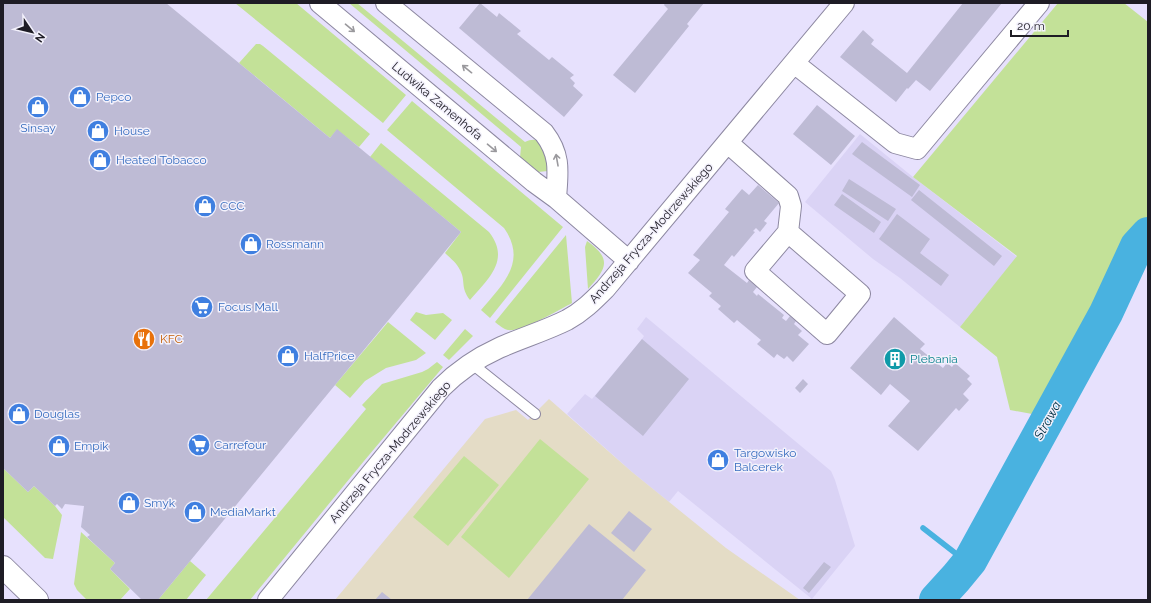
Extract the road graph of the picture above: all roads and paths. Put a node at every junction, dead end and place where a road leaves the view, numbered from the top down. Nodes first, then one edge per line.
1 (320, 3) edge
2 (386, 3) edge
3 (844, 3) edge
4 (1039, 3) edge
5 (794, 63) junction
6 (728, 143) junction
7 (556, 198) junction
8 (788, 232) junction
9 (629, 261) junction
10 (471, 363) junction
11 (535, 414) dead end
12 (3, 567) edge
13 (29, 597) edge
14 (268, 600) edge

1 -> 7 street, Ludwika Zamenhofa
7 -> 2 street
3 - 5 street, Andrzeja Frycza-Modrzewskiego
4 - 5 street
5 - 6 street, Andrzeja Frycza-Modrzewskiego
6 - 8 street
6 - 9 street, Andrzeja Frycza-Modrzewskiego
7 - 9 street, Ludwika Zamenhofa
8 - 8 street
9 - 10 street, Andrzeja Frycza-Modrzewskiego
10 - 11 lane
10 - 14 street, Andrzeja Frycza-Modrzewskiego
12 - 13 street

